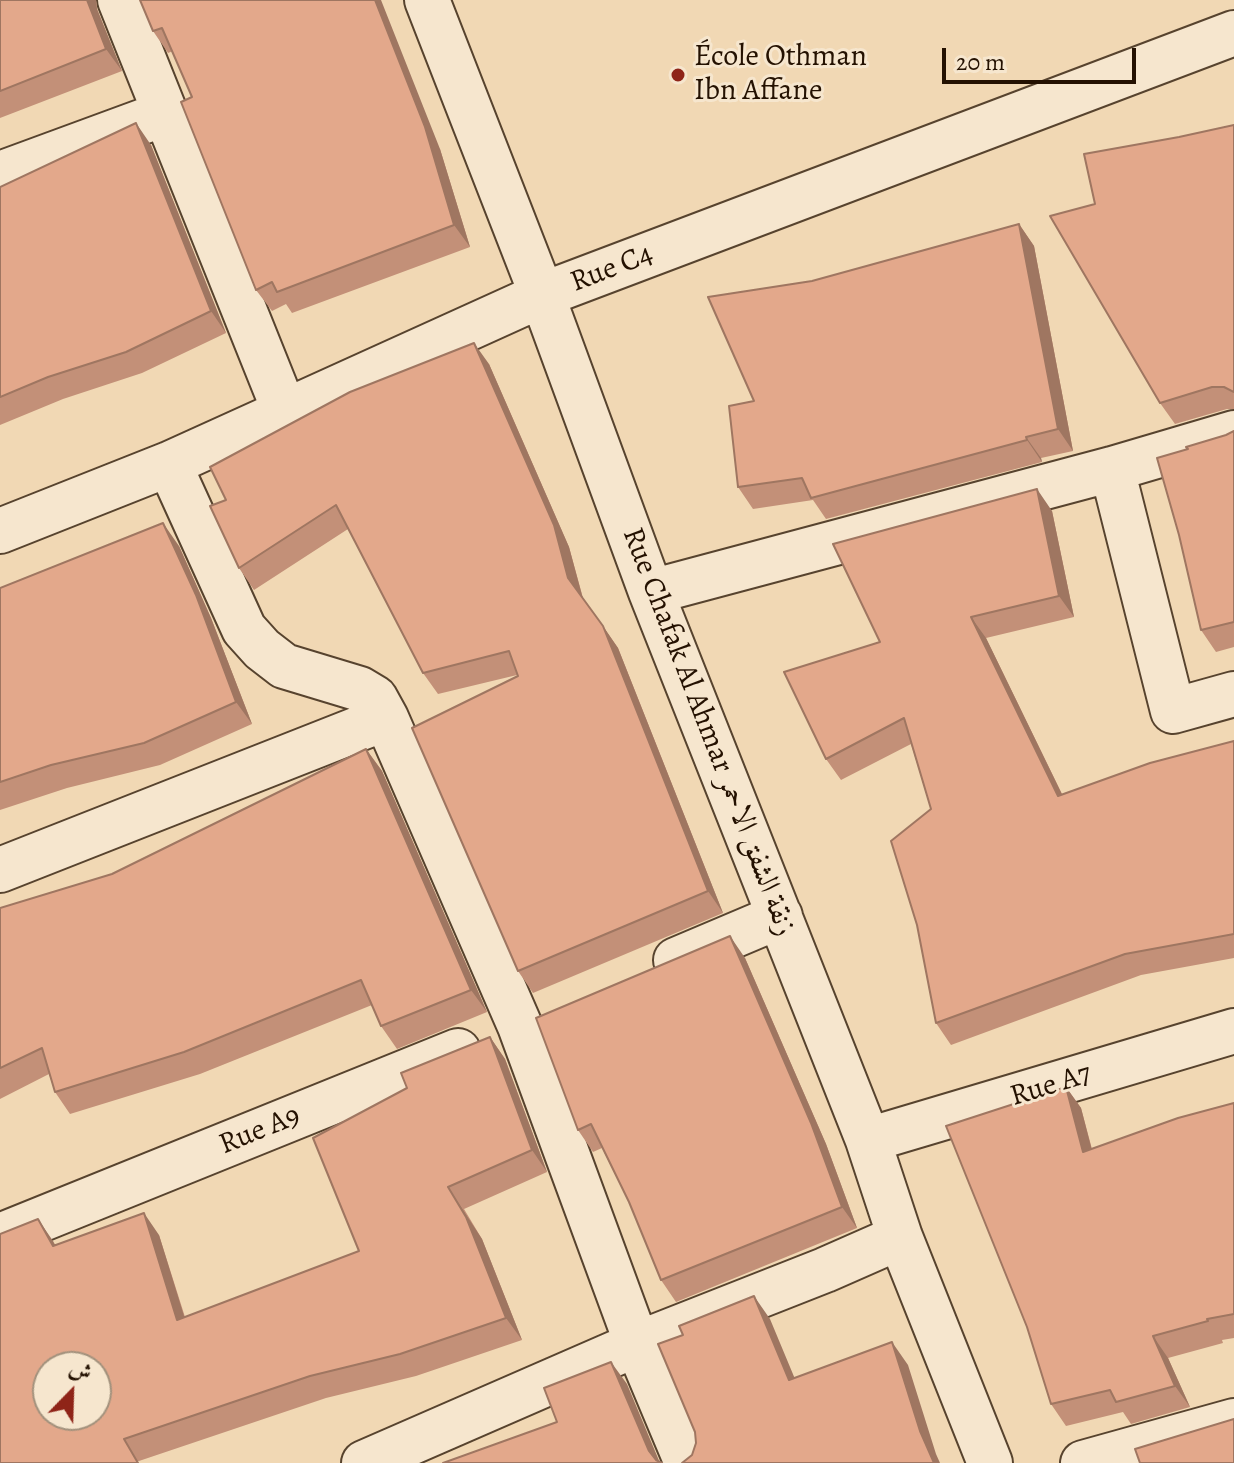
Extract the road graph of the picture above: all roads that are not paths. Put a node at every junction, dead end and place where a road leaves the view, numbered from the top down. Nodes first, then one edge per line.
1 (120, 0) edge
2 (427, 0) edge
3 (1234, 33) edge
4 (166, 113) junction
5 (0, 174) edge
6 (542, 295) junction
7 (285, 412) junction
8 (1234, 433) edge
9 (169, 464) junction
10 (1112, 469) junction
11 (0, 531) edge
12 (651, 592) junction
13 (1234, 694) edge
14 (386, 718) junction
15 (0, 870) edge
16 (780, 916) junction
17 (636, 977) edge
18 (534, 1020) junction
19 (1234, 1031) edge
20 (868, 1140) junction
21 (0, 1236) edge
22 (900, 1237) junction
23 (637, 1344) junction
24 (1234, 1421) edge
25 (364, 1463) edge
26 (687, 1463) edge
27 (990, 1463) edge
28 (1083, 1463) edge

1 - 4 street
2 - 6 street, Rue Chafak Al Ahmar زنقة الشفق الاحمر
3 - 6 street, Rue C4
4 - 5 street
4 - 7 street
6 - 7 street, Rue C4
6 - 12 street, Rue Chafak Al Ahmar زنقة الشفق الاحمر
7 - 9 street, Rue C4
8 - 10 street
9 - 11 street, Rue C4
9 - 14 street
10 - 12 street
10 - 13 street
12 - 16 street, Rue Chafak Al Ahmar زنقة الشفق الاحمر
14 - 15 street
14 - 18 street
16 - 17 street
16 - 20 street, Rue Chafak Al Ahmar زنقة الشفق الاحمر
18 - 21 street, Rue A9
18 - 23 street
19 - 20 street, Rue A7
20 - 22 street, Rue Chafak Al Ahmar زنقة الشفق الاحمر
22 - 23 street
22 - 27 street, Rue Chafak Al Ahmar زنقة الشفق الاحمر
23 - 25 street
23 - 26 street
24 - 28 street

